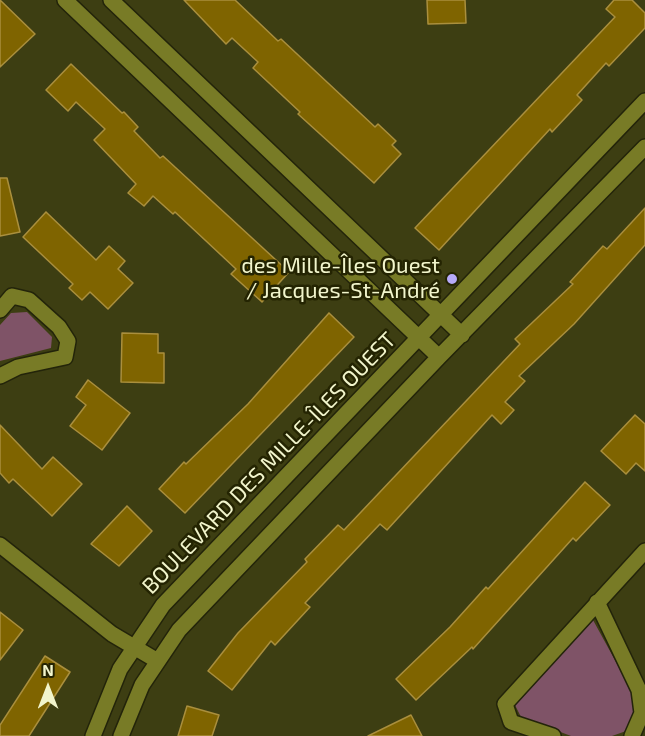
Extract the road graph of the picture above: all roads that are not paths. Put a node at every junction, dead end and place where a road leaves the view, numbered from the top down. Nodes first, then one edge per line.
1 (65, 0) edge
2 (111, 0) edge
3 (642, 112) edge
4 (645, 147) edge
5 (0, 310) edge
6 (441, 315) junction
7 (462, 335) junction
8 (419, 338) junction
9 (439, 357) junction
10 (0, 376) edge
11 (0, 545) edge
12 (645, 551) edge
13 (597, 602) junction
14 (133, 647) junction
15 (156, 660) junction
16 (93, 736) edge
17 (121, 736) edge
18 (553, 736) edge
19 (632, 736) edge

1 - 8 street
2 - 6 street
3 - 6 street, BOULEVARD DES MILLE-ÎLES OUEST
4 - 7 street
5 - 10 street
6 - 7 street
6 - 8 street, BOULEVARD DES MILLE-ÎLES OUEST
7 - 9 street
8 - 9 street
8 - 14 street, BOULEVARD DES MILLE-ÎLES OUEST
9 - 15 street
11 - 14 street
12 - 13 street
13 - 18 street
13 - 19 street
14 - 15 street
14 - 16 street, BOULEVARD DES MILLE-ÎLES OUEST
15 - 17 street

